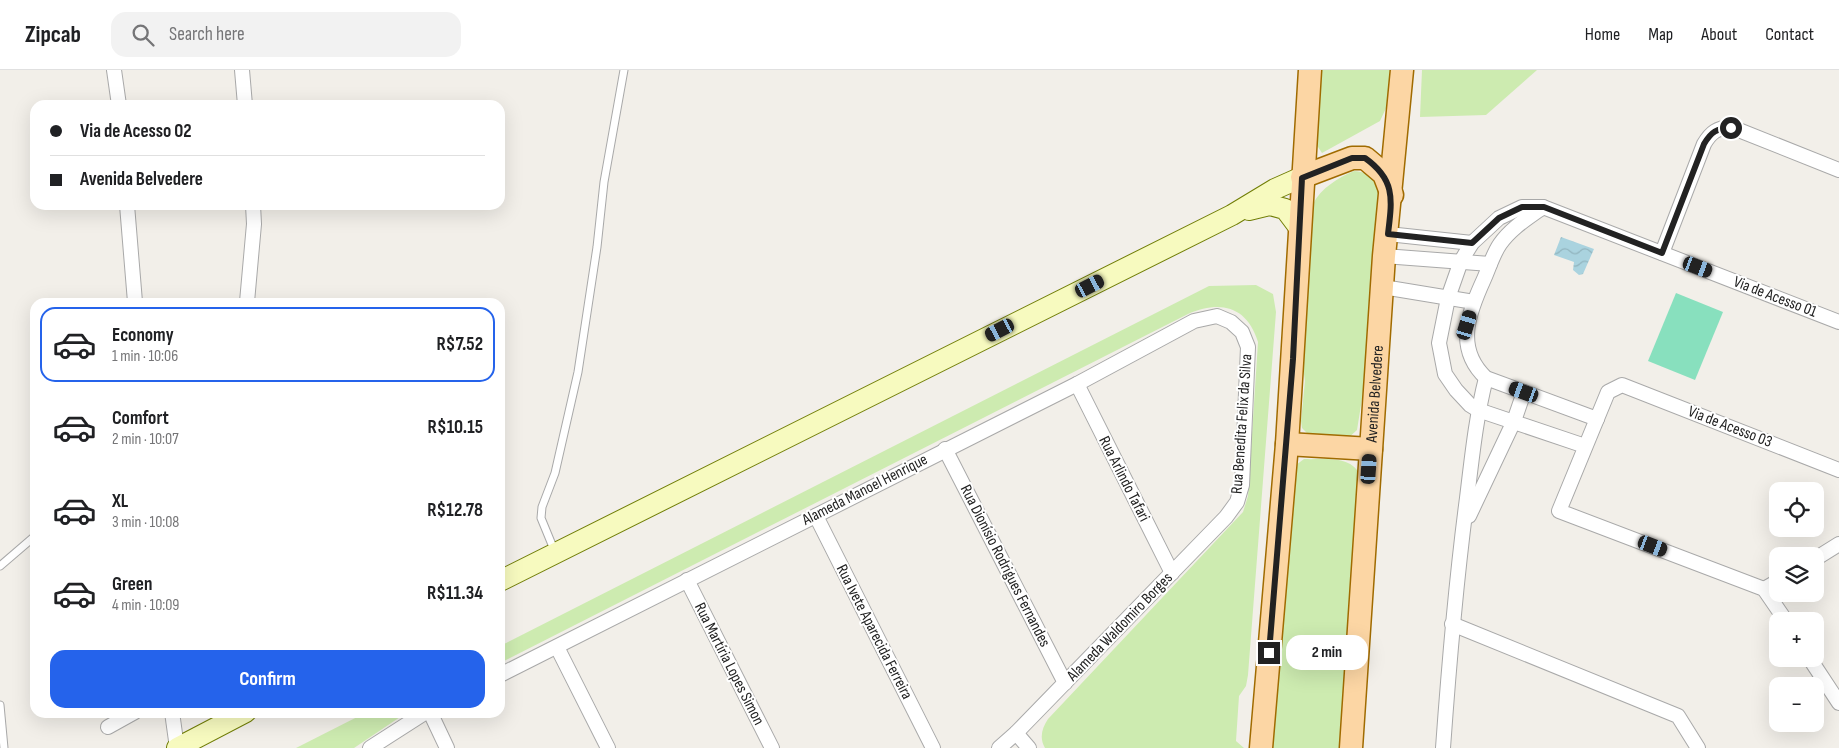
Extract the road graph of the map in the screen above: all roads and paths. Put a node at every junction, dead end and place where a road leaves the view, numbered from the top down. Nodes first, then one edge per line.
1 (114, 70) edge
2 (242, 70) edge
3 (624, 70) edge
4 (1310, 70) edge
5 (1402, 70) edge
6 (118, 100) edge
7 (245, 100) edge
8 (1839, 170) edge
9 (1302, 178) junction
10 (1392, 196) junction
11 (1544, 207) junction
12 (127, 210) edge
13 (253, 210) edge
14 (1232, 215) junction
15 (1300, 229) junction
16 (1472, 243) junction
17 (1386, 245) junction
18 (1662, 253) junction
19 (1461, 261) junction
20 (1490, 264) junction
21 (1383, 287) junction
22 (135, 298) edge
23 (247, 298) edge
24 (1448, 298) junction
25 (1474, 302) junction
26 (1231, 322) joint
27 (1839, 322) edge
28 (1486, 378) junction
29 (1077, 384) junction
30 (1524, 392) junction
31 (1478, 410) junction
32 (1597, 419) junction
33 (1514, 421) junction
34 (1287, 444) junction
35 (1585, 446) junction
36 (945, 449) junction
37 (1370, 449) junction
38 (1839, 470) edge
39 (1237, 502) joint
40 (816, 516) junction
41 (1463, 528) junction
42 (30, 540) edge
43 (1839, 544) edge
44 (555, 553) junction
45 (1824, 553) edge
46 (0, 566) edge
47 (1172, 573) junction
48 (505, 578) edge
49 (687, 580) junction
50 (1769, 586) edge
51 (1764, 589) junction
52 (1780, 612) edge
53 (1452, 624) junction
54 (557, 647) junction
55 (1815, 667) edge
56 (505, 673) edge
57 (1065, 683) junction
58 (1839, 703) edge
59 (0, 704) edge
60 (123, 718) edge
61 (173, 718) edge
62 (234, 718) edge
63 (417, 718) edge
64 (433, 718) edge
65 (108, 726) dead end
66 (1016, 733) junction
67 (4, 748) edge
68 (177, 748) edge
69 (370, 748) edge
70 (447, 748) edge
71 (608, 748) edge
72 (772, 748) edge
73 (933, 748) edge
74 (998, 748) edge
75 (1030, 748) edge
76 (1262, 748) edge
77 (1351, 748) edge
78 (1442, 748) edge
79 (1698, 748) edge

1 - 6 street
2 - 7 street
3 - 44 lane
4 - 9 main road
5 - 10 main road, Avenida Belvedere
8 - 18 street
9 - 10 main road
9 - 14 street
9 - 15 main road
10 - 17 main road, Avenida Belvedere
11 - 16 street
11 - 18 street, Via de Acesso 01
11 - 20 street
12 - 22 street
13 - 23 street
14 - 15 street
14 - 44 street
15 - 34 main road
16 - 17 street
16 - 19 street
17 - 19 street
17 - 21 main road, Avenida Belvedere
18 - 27 street, Via de Acesso 01
19 - 20 street
19 - 24 street
20 - 25 street
21 - 24 street
21 - 37 main road, Avenida Belvedere
24 - 25 street
24 - 31 street
25 - 28 street
26 - 29 street, Alameda Manoel Henrique
26 - 39 street, Rua Benedita Felix da Silva
28 - 30 street
28 - 31 street
29 - 36 street, Alameda Manoel Henrique
29 - 47 street, Rua Arlindo Tafari
30 - 32 street
30 - 33 street
31 - 33 street
31 - 41 street
32 - 35 street
32 - 38 street, Via de Acesso 03
33 - 35 street
33 - 41 street
34 - 37 main road
34 - 76 main road
35 - 51 street
36 - 40 street, Alameda Manoel Henrique
36 - 57 street, Rua Dionísio Rodrigues Fernandes
37 - 77 main road, Avenida Belvedere
39 - 47 street, Alameda Waldomiro Borges
40 - 49 street, Alameda Manoel Henrique
40 - 73 street, Rua Ivete Aparecida Ferreira
41 - 53 street
42 - 46 lane
43 - 45 street
44 - 48 street
47 - 57 street, Alameda Waldomiro Borges
49 - 54 street, Alameda Manoel Henrique
49 - 72 street, Rua Martíria Lopes Simon
50 - 51 street
51 - 52 street
53 - 78 street
53 - 79 street
54 - 56 street, Alameda Manoel Henrique
54 - 71 street
55 - 58 street
57 - 66 street, Alameda Waldomiro Borges
59 - 67 lane
60 - 65 street
61 - 68 street
62 - 68 street
63 - 69 street
64 - 70 street
66 - 74 street, Alameda Waldomiro Borges
66 - 75 street

